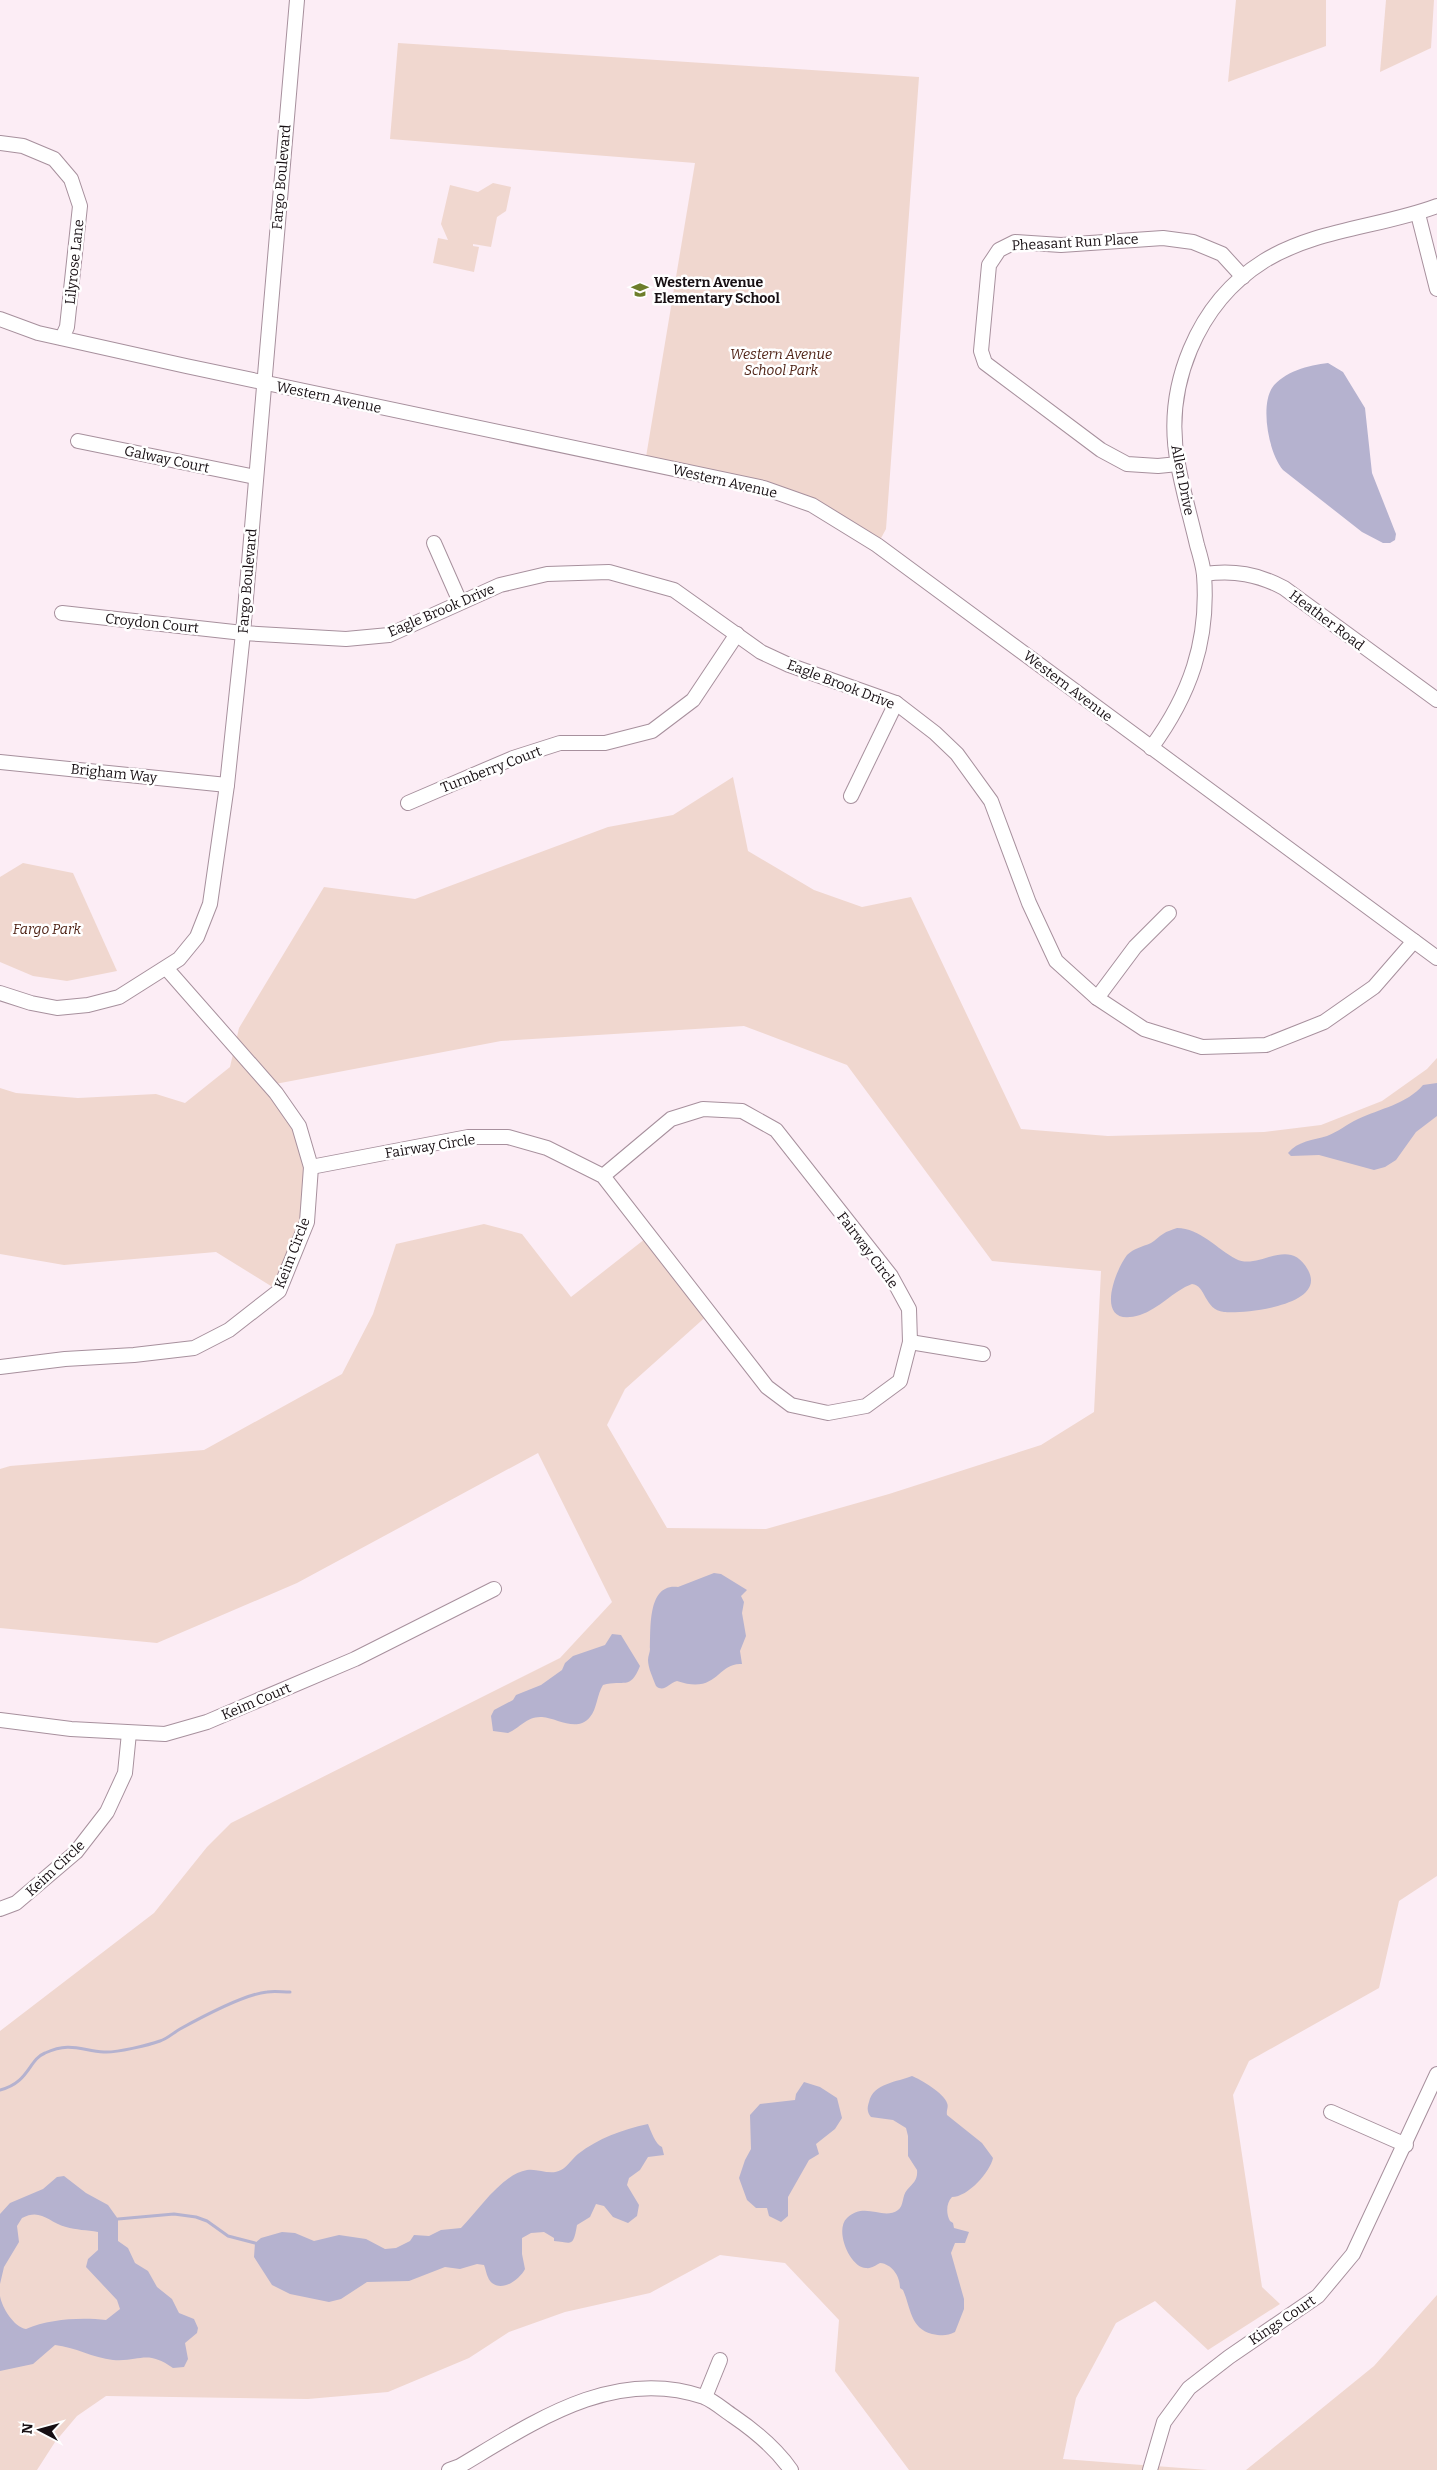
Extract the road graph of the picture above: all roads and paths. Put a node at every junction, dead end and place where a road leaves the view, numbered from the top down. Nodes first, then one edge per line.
1 (297, 0) edge
2 (0, 143) edge
3 (1437, 206) edge
4 (1418, 214) junction
5 (1243, 277) junction
6 (1437, 289) edge
7 (0, 319) edge
8 (62, 338) junction
9 (263, 383) junction
10 (78, 441) dead end
11 (1178, 464) junction
12 (255, 477) junction
13 (434, 543) dead end
14 (1204, 574) junction
15 (460, 602) junction
16 (62, 614) dead end
17 (243, 632) junction
18 (738, 634) junction
19 (1437, 700) edge
20 (896, 703) junction
21 (1152, 748) junction
22 (0, 762) edge
23 (227, 785) junction
24 (851, 796) dead end
25 (408, 803) dead end
26 (1169, 912) dead end
27 (1414, 941) junction
28 (1437, 958) edge
29 (166, 969) junction
30 (0, 992) edge
31 (1097, 998) junction
32 (311, 1167) junction
33 (603, 1176) junction
34 (910, 1342) junction
35 (983, 1354) dead end
36 (0, 1367) edge
37 (494, 1589) dead end
38 (0, 1720) edge
39 (129, 1733) junction
40 (0, 1908) edge
41 (1437, 2074) edge
42 (1331, 2112) dead end
43 (1406, 2145) junction
44 (720, 2360) dead end
45 (706, 2397) junction
46 (449, 2470) edge
47 (790, 2470) edge
48 (1150, 2470) edge

1 - 9 street, Fargo Boulevard
2 - 8 street, Lilyrose Lane
3 - 4 street, Allen Drive
4 - 5 street, Allen Drive
4 - 6 street
5 - 11 street, Allen Drive
5 - 11 street, Pheasant Run Place
7 - 8 street, Western Avenue
8 - 9 street, Western Avenue
9 - 12 street, Fargo Boulevard
9 - 21 street, Western Avenue
10 - 12 street, Galway Court
11 - 14 street, Allen Drive
12 - 17 street, Fargo Boulevard
13 - 15 street
14 - 19 street, Heather Road
14 - 21 street, Allen Drive
15 - 17 street, Eagle Brook Drive
15 - 18 street, Eagle Brook Drive
16 - 17 street, Croydon Court
17 - 23 street, Fargo Boulevard
18 - 20 street, Eagle Brook Drive
18 - 25 street, Turnberry Court
20 - 24 street
20 - 31 street, Eagle Brook Drive
21 - 27 street, Western Avenue
22 - 23 street, Brigham Way
23 - 29 street, Fargo Boulevard
26 - 31 street
27 - 28 street, Western Avenue
27 - 31 street, Eagle Brook Drive
29 - 30 street, Fargo Boulevard
29 - 32 street, Keim Circle
32 - 33 street, Fairway Circle
32 - 36 street, Keim Circle
33 - 34 street, Fairway Circle
33 - 34 street, Fairway Circle
34 - 35 street
37 - 39 street, Keim Court
38 - 39 street, Keim Court
39 - 40 street, Keim Circle
41 - 43 street, Kings Court
42 - 43 street
43 - 48 street, Kings Court
44 - 45 street
45 - 46 street
45 - 47 street

